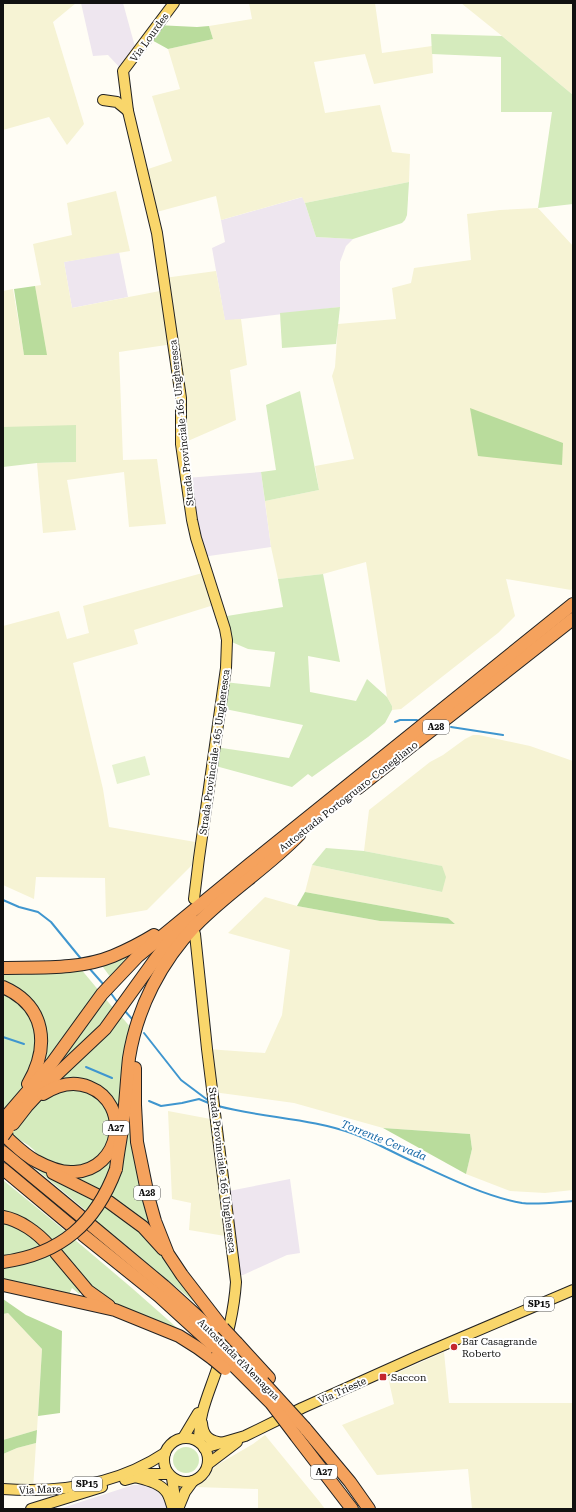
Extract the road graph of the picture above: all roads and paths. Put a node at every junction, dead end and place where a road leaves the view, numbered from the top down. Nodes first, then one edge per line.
1 (174, 3) edge
2 (123, 71) joint
3 (102, 100) dead end
4 (128, 111) junction
5 (573, 604) edge
6 (573, 618) edge
7 (299, 835) junction
8 (250, 864) junction
9 (194, 899) dead end
10 (195, 934) dead end
11 (3, 960) edge
12 (37, 967) junction
13 (3, 968) edge
14 (3, 987) edge
15 (136, 1035) junction
16 (6, 1128) edge
17 (3, 1152) edge
18 (36, 1161) junction
19 (3, 1169) edge
20 (3, 1217) edge
21 (168, 1254) junction
22 (3, 1262) edge
23 (3, 1285) edge
24 (573, 1290) edge
25 (115, 1310) junction
26 (221, 1332) junction
27 (215, 1354) junction
28 (231, 1356) junction
29 (260, 1385) junction
30 (203, 1408) junction
31 (245, 1436) junction
32 (183, 1438) junction
33 (225, 1443) junction
34 (202, 1445) junction
35 (165, 1453) junction
36 (208, 1464) junction
37 (170, 1476) junction
38 (135, 1477) junction
39 (194, 1481) junction
40 (3, 1489) edge
41 (31, 1509) edge
42 (174, 1509) edge
43 (178, 1509) edge
44 (352, 1509) edge
45 (369, 1509) edge

1 - 2 main road, Via Lourdes
2 - 4 main road, Strada Provinciale 165 Ungheresca
3 - 4 main road
4 - 9 main road, Strada Provinciale 165 Ungheresca
5 - 8 highway, Autostrada Portogruaro-Conegliano / A28
6 - 7 highway, Autostrada Portogruaro-Conegliano / A28
7 - 15 highway, A28
7 - 16 highway, Autostrada Portogruaro-Conegliano / A28
8 - 12 highway, A28
8 - 16 highway, A28
10 - 30 main road, Strada Provinciale 165 Ungheresca
11 - 12 highway, A28
12 - 13 highway, A28
14 - 16 highway
15 - 21 highway, A28
15 - 22 highway, A28, bridge
16 - 18 highway, A27
16 - 18 highway, A27
17 - 26 highway, Autostrada d'Alemagna / A27
18 - 21 highway, A27
19 - 27 highway, Autostrada d'Alemagna / A27
20 - 25 highway, A27
21 - 26 highway, A28
23 - 25 highway
24 - 31 main road, Via Trieste / SP15
25 - 27 highway, A27
26 - 28 highway, Autostrada d'Alemagna / A27
27 - 28 highway, A27, bridge
28 - 29 highway, Autostrada d'Alemagna / A27
28 - 29 highway
29 - 44 highway, Autostrada d'Alemagna / A27, bridge
29 - 45 highway, A27
30 - 32 main road, Strada Provinciale 165 Ungheresca
30 - 33 main road, Strada Provinciale 165 Ungheresca
30 - 34 main road, Strada Provinciale 165 Ungheresca
31 - 33 main road, Via Trieste / SP15
31 - 36 main road, Via Trieste / SP15
32 - 34 main road, SP15
32 - 35 main road, SP15
33 - 34 main road, Via Trieste / SP15
34 - 36 main road
35 - 37 main road
35 - 40 main road, Via Mare / SP15
36 - 39 main road, SP15
37 - 38 main road, SP15
37 - 39 main road, SP15
37 - 42 main road
38 - 41 main road, SP15
38 - 42 main road
39 - 43 main road

